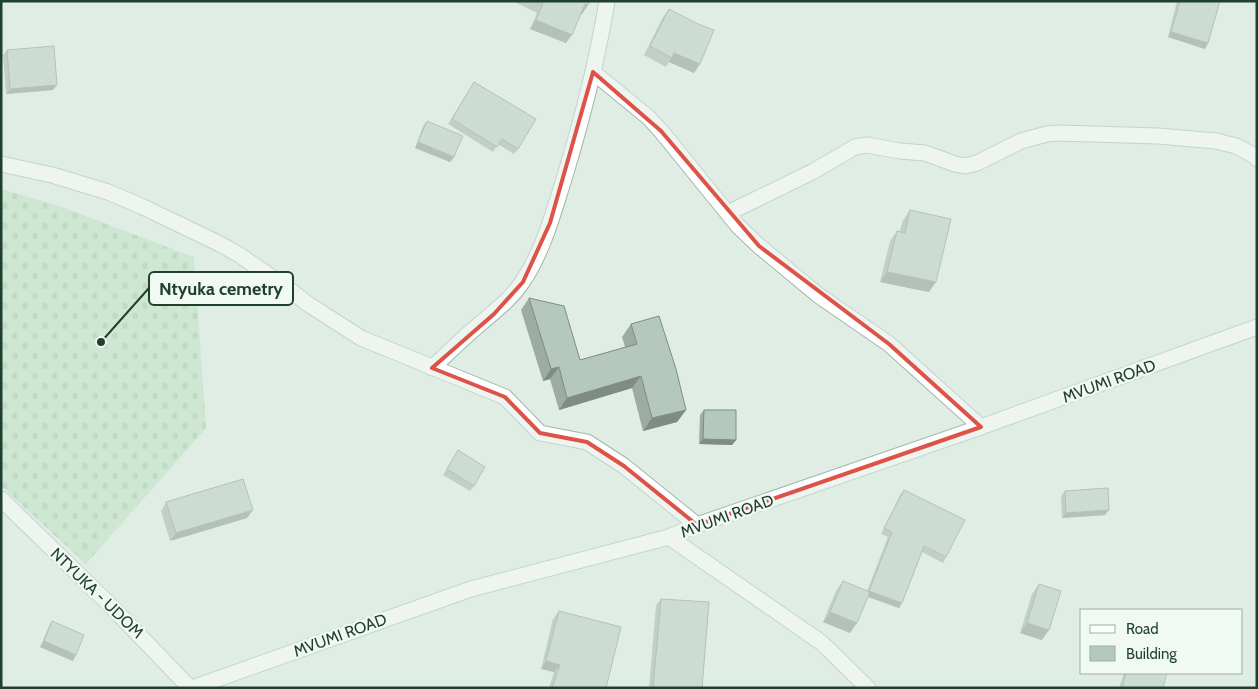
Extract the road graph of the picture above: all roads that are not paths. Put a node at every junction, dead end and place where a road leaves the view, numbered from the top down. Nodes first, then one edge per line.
1 (607, 1) edge
2 (593, 72) junction
3 (1257, 158) edge
4 (1, 164) edge
5 (728, 213) junction
6 (1257, 327) edge
7 (432, 368) junction
8 (981, 427) junction
9 (1, 499) edge
10 (697, 525) junction
11 (669, 537) junction
12 (191, 688) edge
13 (868, 688) edge

1 - 2 street
2 - 5 street
2 - 7 street
3 - 5 street
4 - 7 street
5 - 8 street
6 - 8 street, MVUMI ROAD
7 - 10 street
8 - 10 street, MVUMI ROAD
9 - 12 street, NTYUKA - UDOM
10 - 11 street, MVUMI ROAD
11 - 12 street, MVUMI ROAD
11 - 13 street

